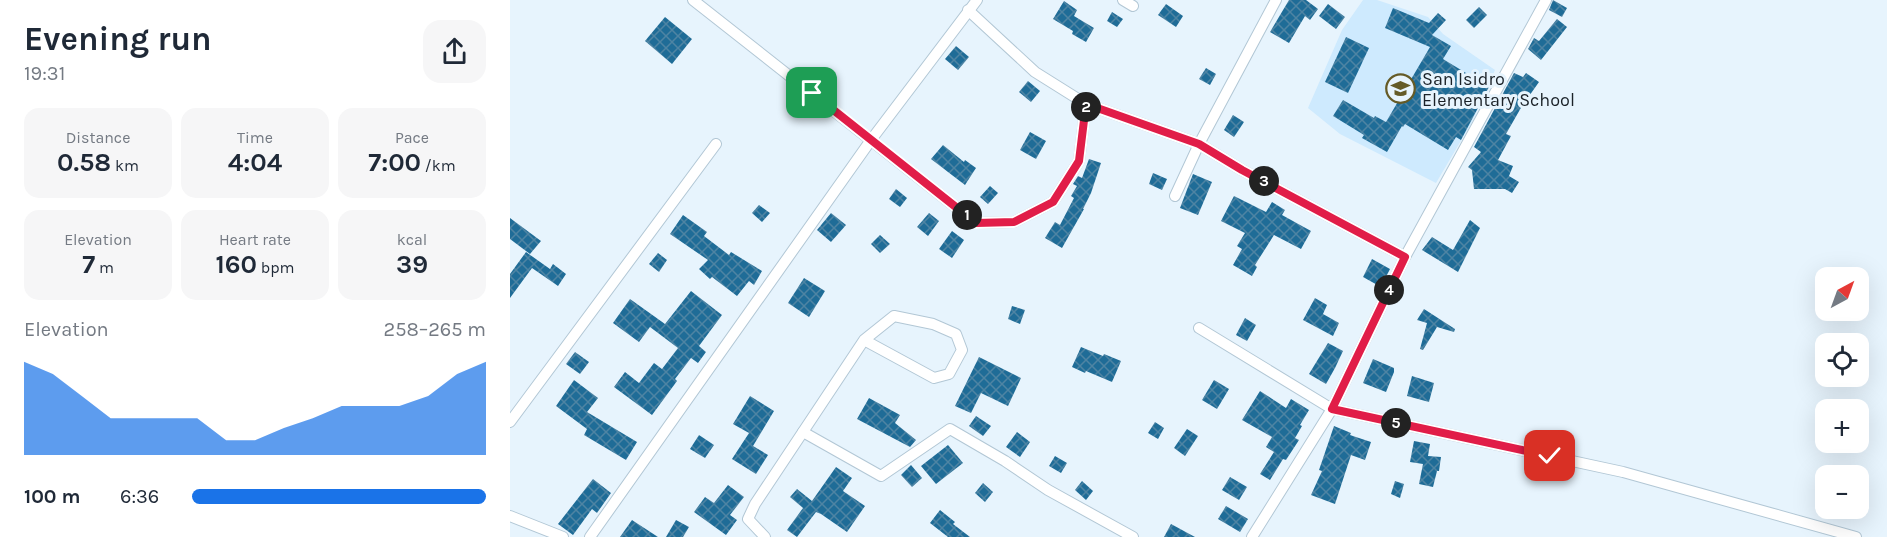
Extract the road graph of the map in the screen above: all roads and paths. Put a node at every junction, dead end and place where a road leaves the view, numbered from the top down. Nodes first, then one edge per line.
1 (693, 0) edge
2 (977, 0) edge
3 (1276, 0) edge
4 (1546, 0) edge
5 (968, 10) junction
6 (1086, 104) junction
7 (871, 140) junction
8 (716, 144) dead end
9 (1199, 144) junction
10 (1175, 196) dead end
11 (1405, 257) junction
12 (1199, 328) dead end
13 (864, 340) junction
14 (1332, 409) junction
15 (510, 423) edge
16 (803, 432) junction
17 (510, 516) edge
18 (563, 537) edge
19 (590, 537) edge
20 (765, 537) edge
21 (1133, 537) edge
22 (1252, 537) edge
23 (1856, 537) edge

1 - 7 street
2 - 5 street
3 - 9 street
4 - 11 street
5 - 6 street
5 - 7 street
6 - 7 street
6 - 9 street
7 - 19 street
8 - 15 street
9 - 10 street
9 - 11 street
11 - 14 street
12 - 14 street
13 - 13 street
13 - 16 street
14 - 22 street
14 - 23 street
16 - 20 street
16 - 21 street
17 - 18 street

